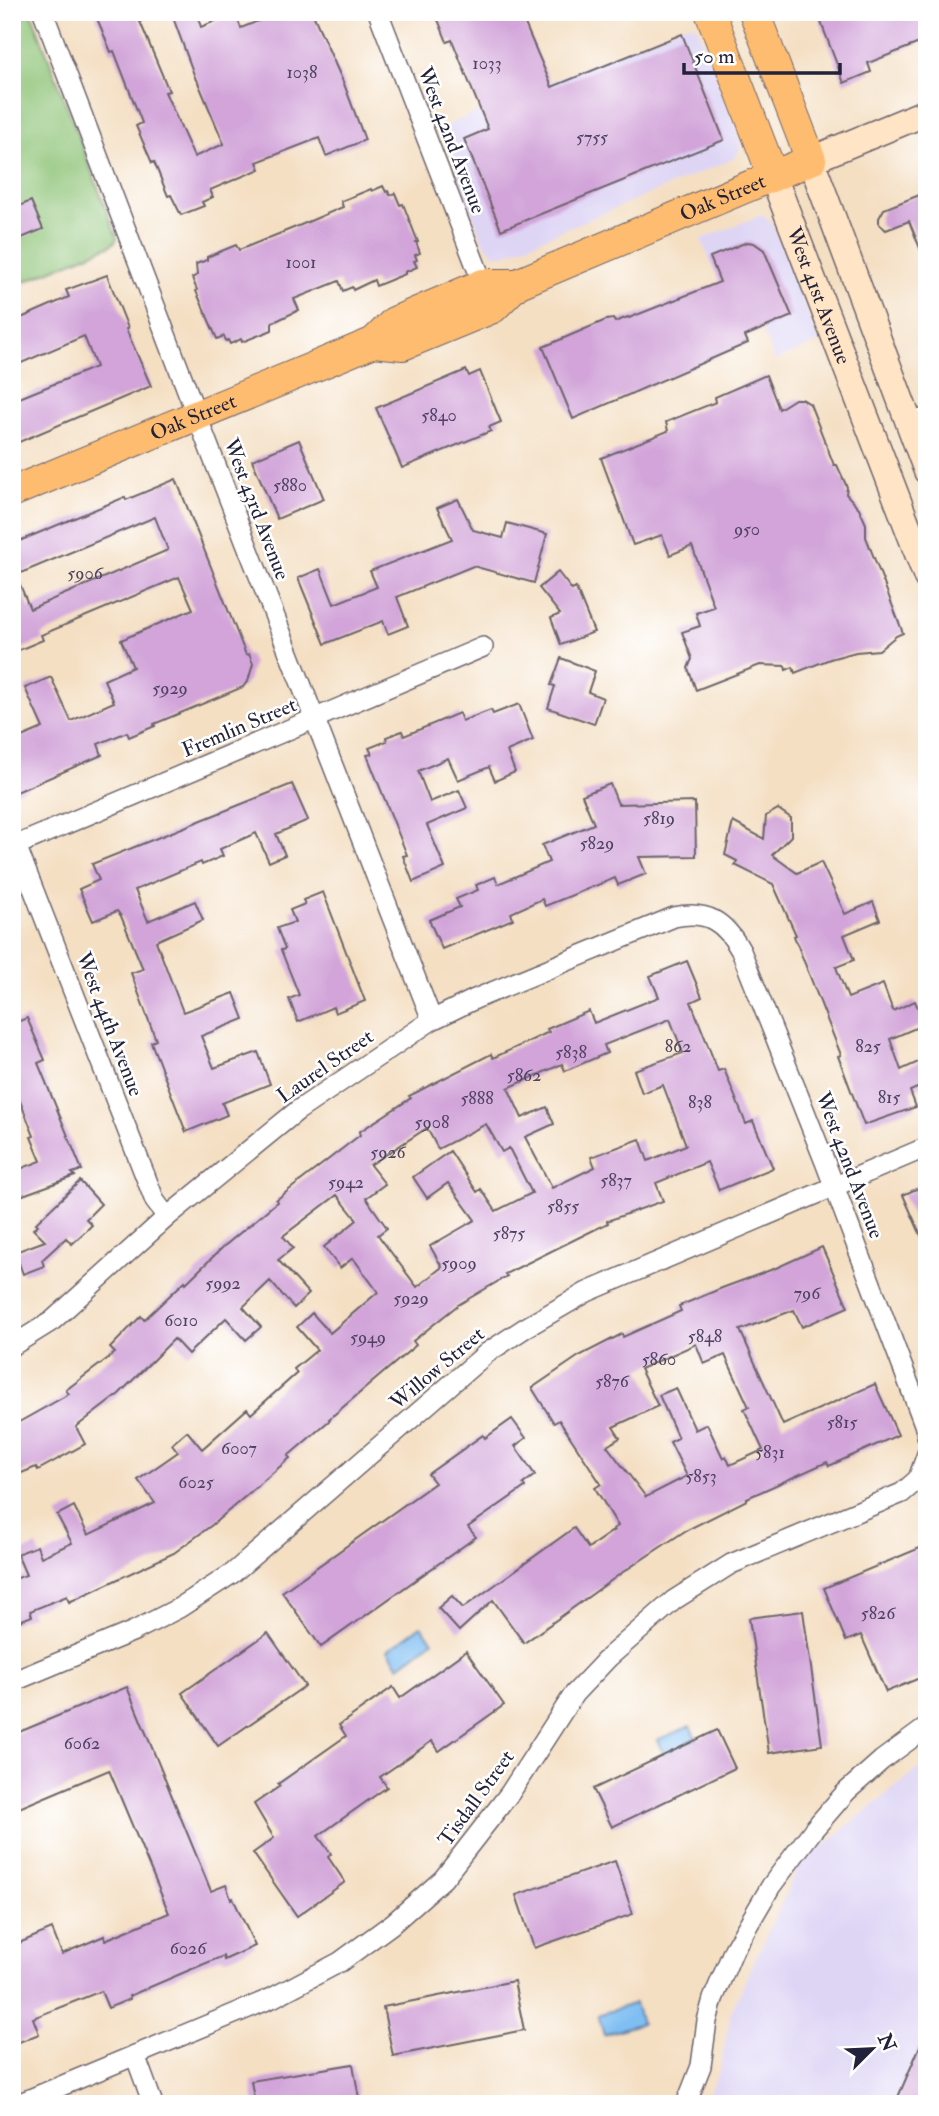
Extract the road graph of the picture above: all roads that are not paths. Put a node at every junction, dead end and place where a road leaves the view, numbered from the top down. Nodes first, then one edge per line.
1 (43, 12) edge
2 (378, 12) edge
3 (709, 12) edge
4 (754, 12) edge
5 (927, 112) edge
6 (811, 160) junction
7 (773, 176) junction
8 (483, 284) junction
9 (517, 284) junction
10 (374, 342) junction
11 (197, 415) junction
12 (918, 421) edge
13 (874, 438) junction
14 (927, 471) edge
15 (12, 492) edge
16 (927, 577) edge
17 (483, 647) dead end
18 (316, 719) junction
19 (14, 846) edge
20 (715, 920) joint
21 (432, 1020) junction
22 (927, 1147) edge
23 (834, 1186) junction
24 (167, 1217) junction
25 (12, 1346) edge
26 (927, 1436) edge
27 (926, 1459) edge
28 (12, 1682) edge
29 (927, 1727) edge
30 (135, 2055) junction
31 (18, 2104) edge
32 (153, 2104) edge
33 (686, 2104) edge

1 - 11 street, West 43rd Avenue
2 - 8 street, West 42nd Avenue
3 - 7 main road, West 41st Avenue
4 - 6 main road, West 41st Avenue
5 - 6 main road, Oak Street
6 - 7 main road, Oak Street
6 - 12 main road, West 41st Avenue
7 - 9 main road, Oak Street
7 - 13 main road, West 41st Avenue
8 - 9 main road, Oak Street
8 - 10 main road, Oak Street
9 - 10 main road, Oak Street
10 - 11 main road, Oak Street
11 - 15 main road, Oak Street
11 - 18 street, West 43rd Avenue
12 - 13 main road
12 - 14 main road, West 41st Avenue
13 - 16 main road, West 41st Avenue
17 - 18 street, Fremlin Street
18 - 19 street, Fremlin Street
18 - 21 street, West 43rd Avenue
19 - 24 street, West 44th Avenue
20 - 21 street, Laurel Street
20 - 23 street, West 42nd Avenue
21 - 24 street, Laurel Street
22 - 23 street, Willow Street
23 - 26 street, West 42nd Avenue
23 - 28 street, Willow Street
24 - 25 street, Laurel Street
27 - 30 street, Tisdall Street
29 - 33 street
30 - 31 street, Tisdall Street
30 - 32 street

